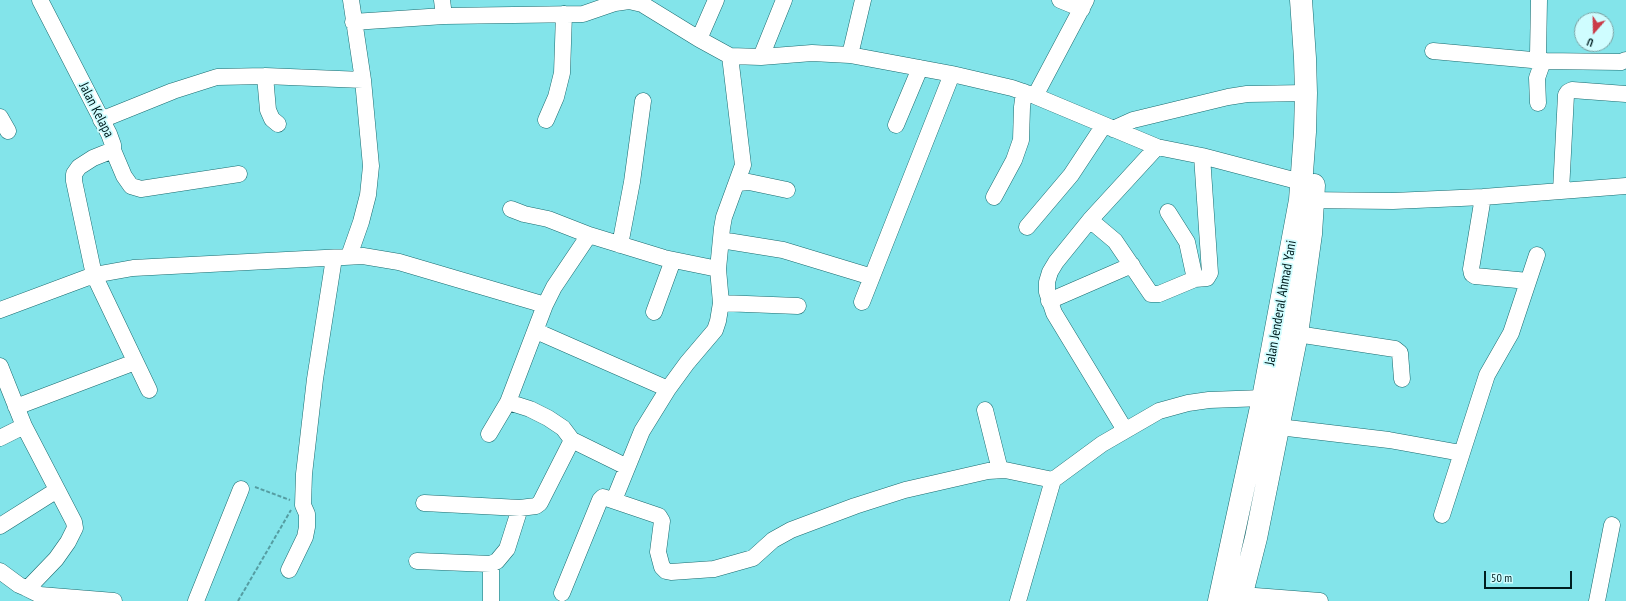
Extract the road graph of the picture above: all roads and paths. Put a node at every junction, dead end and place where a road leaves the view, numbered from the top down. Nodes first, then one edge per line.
1 (40, 0) edge
2 (351, 0) edge
3 (442, 0) edge
4 (716, 0) edge
5 (784, 0) edge
6 (863, 0) edge
7 (1060, 0) edge
8 (1301, 0) edge
9 (1314, 0) edge
10 (1539, 0) edge
11 (1084, 4) edge
12 (564, 14) junction
13 (444, 16) junction
14 (353, 22) junction
15 (699, 39) junction
16 (1433, 51) dead end
17 (850, 55) junction
18 (730, 56) junction
19 (761, 57) junction
20 (1626, 60) edge
21 (1543, 61) junction
22 (920, 68) junction
23 (952, 74) junction
24 (265, 76) junction
25 (363, 80) junction
26 (1306, 93) junction
27 (1029, 94) junction
28 (1626, 94) edge
29 (643, 101) dead end
30 (1538, 103) dead end
31 (0, 117) edge
32 (101, 120) junction
33 (546, 120) dead end
34 (278, 124) dead end
35 (896, 125) dead end
36 (1108, 127) junction
37 (8, 131) dead end
38 (1157, 148) junction
39 (113, 150) junction
40 (1202, 156) junction
41 (239, 174) dead end
42 (738, 182) junction
43 (1626, 186) edge
44 (787, 190) dead end
45 (1561, 190) junction
46 (1307, 192) junction
47 (1483, 197) junction
48 (994, 198) dead end
49 (511, 209) dead end
50 (1168, 212) dead end
51 (1090, 220) junction
52 (1027, 227) dead end
53 (589, 235) junction
54 (721, 240) junction
55 (620, 245) junction
56 (1537, 255) dead end
57 (342, 257) junction
58 (673, 260) junction
59 (1132, 265) junction
60 (718, 269) junction
61 (94, 274) junction
62 (872, 277) junction
63 (1195, 279) junction
64 (1528, 281) junction
65 (1049, 301) junction
66 (862, 302) dead end
67 (721, 303) junction
68 (545, 305) junction
69 (798, 306) dead end
70 (0, 310) edge
71 (654, 312) dead end
72 (1291, 325) junction
73 (536, 331) junction
74 (135, 362) junction
75 (0, 366) edge
76 (1402, 379) dead end
77 (668, 389) junction
78 (148, 390) dead end
79 (1264, 398) junction
80 (508, 402) junction
81 (16, 406) junction
82 (985, 410) dead end
83 (24, 426) junction
84 (1279, 427) junction
85 (1125, 430) junction
86 (489, 434) dead end
87 (0, 438) edge
88 (572, 440) junction
89 (1461, 453) junction
90 (627, 467) junction
91 (1000, 470) junction
92 (1053, 480) junction
93 (241, 488) joint
94 (57, 490) junction
95 (614, 500) junction
96 (424, 503) dead end
97 (299, 504) junction
98 (520, 508) junction
99 (1442, 515) dead end
100 (1612, 525) dead end
101 (0, 526) edge
102 (417, 560) dead end
103 (491, 564) junction
104 (289, 570) dead end
105 (0, 571) edge
106 (26, 588) junction
107 (562, 593) dead end
108 (1241, 598) edge
109 (114, 601) edge
110 (196, 601) edge
111 (238, 601) edge
112 (491, 601) edge
113 (1018, 601) edge
114 (1219, 601) edge
115 (1320, 601) edge
116 (1596, 601) edge

1 - 32 street, Jalan Kelapa
2 - 14 street
3 - 13 street
4 - 15 street
5 - 19 street
6 - 17 street
7 - 11 street
8 - 26 highway, Jalan Jenderal Ahmad Yani
9 - 46 highway, Jalan Jenderal Ahmad Yani
10 - 21 street
11 - 27 street
12 - 13 street
12 - 15 street
12 - 33 street
13 - 14 street
14 - 25 street
15 - 18 street
16 - 21 street
17 - 19 street
17 - 22 street
18 - 19 street
18 - 42 street
20 - 21 street
21 - 30 street
22 - 23 street
22 - 35 street
23 - 27 street
23 - 62 street
24 - 25 street
24 - 32 street
24 - 34 street
25 - 57 street
26 - 36 street
26 - 46 highway, Jalan Jenderal Ahmad Yani
27 - 36 street
27 - 48 street
28 - 45 street
29 - 55 street
31 - 37 street
32 - 39 street, Jalan Kelapa
36 - 38 street
36 - 52 street
38 - 40 street
38 - 51 street
39 - 41 street
39 - 61 street, Jalan Kelapa
40 - 46 street
40 - 63 street
42 - 44 street
42 - 54 street
43 - 45 street
45 - 47 street
46 - 47 street
46 - 72 highway, Jalan Jenderal Ahmad Yani
47 - 64 street
49 - 53 street
50 - 63 street
51 - 59 street
51 - 65 street
53 - 55 street
53 - 68 street
54 - 60 street
54 - 62 street
55 - 58 street
56 - 64 street
57 - 61 street
57 - 68 street
57 - 97 street
58 - 60 street
58 - 71 street
59 - 63 street
59 - 65 street
60 - 67 street
61 - 70 street
61 - 74 street
62 - 66 street
64 - 89 street
65 - 85 street
67 - 69 street
67 - 77 street
68 - 73 street
72 - 76 street
72 - 79 highway, Jalan Jenderal Ahmad Yani
72 - 84 highway, Jalan Jenderal Ahmad Yani
73 - 77 street
73 - 80 street
74 - 78 street
74 - 81 street
75 - 81 street
77 - 90 street
79 - 85 street
79 - 114 highway, Jalan Jenderal Ahmad Yani
80 - 86 street
80 - 88 street
81 - 83 street
82 - 91 street
83 - 87 street
83 - 94 street
84 - 89 street
84 - 108 highway, Jalan Jenderal Ahmad Yani
85 - 92 street
88 - 90 street
88 - 98 street
89 - 99 street
90 - 95 street
91 - 92 street
91 - 95 street
92 - 113 street
93 - 97 path
93 - 110 street
94 - 101 street
94 - 106 street
95 - 107 street
96 - 98 street
97 - 104 street
97 - 111 path
98 - 103 street
100 - 116 street
102 - 103 street
103 - 112 street
105 - 106 street
106 - 109 street
108 - 115 street

